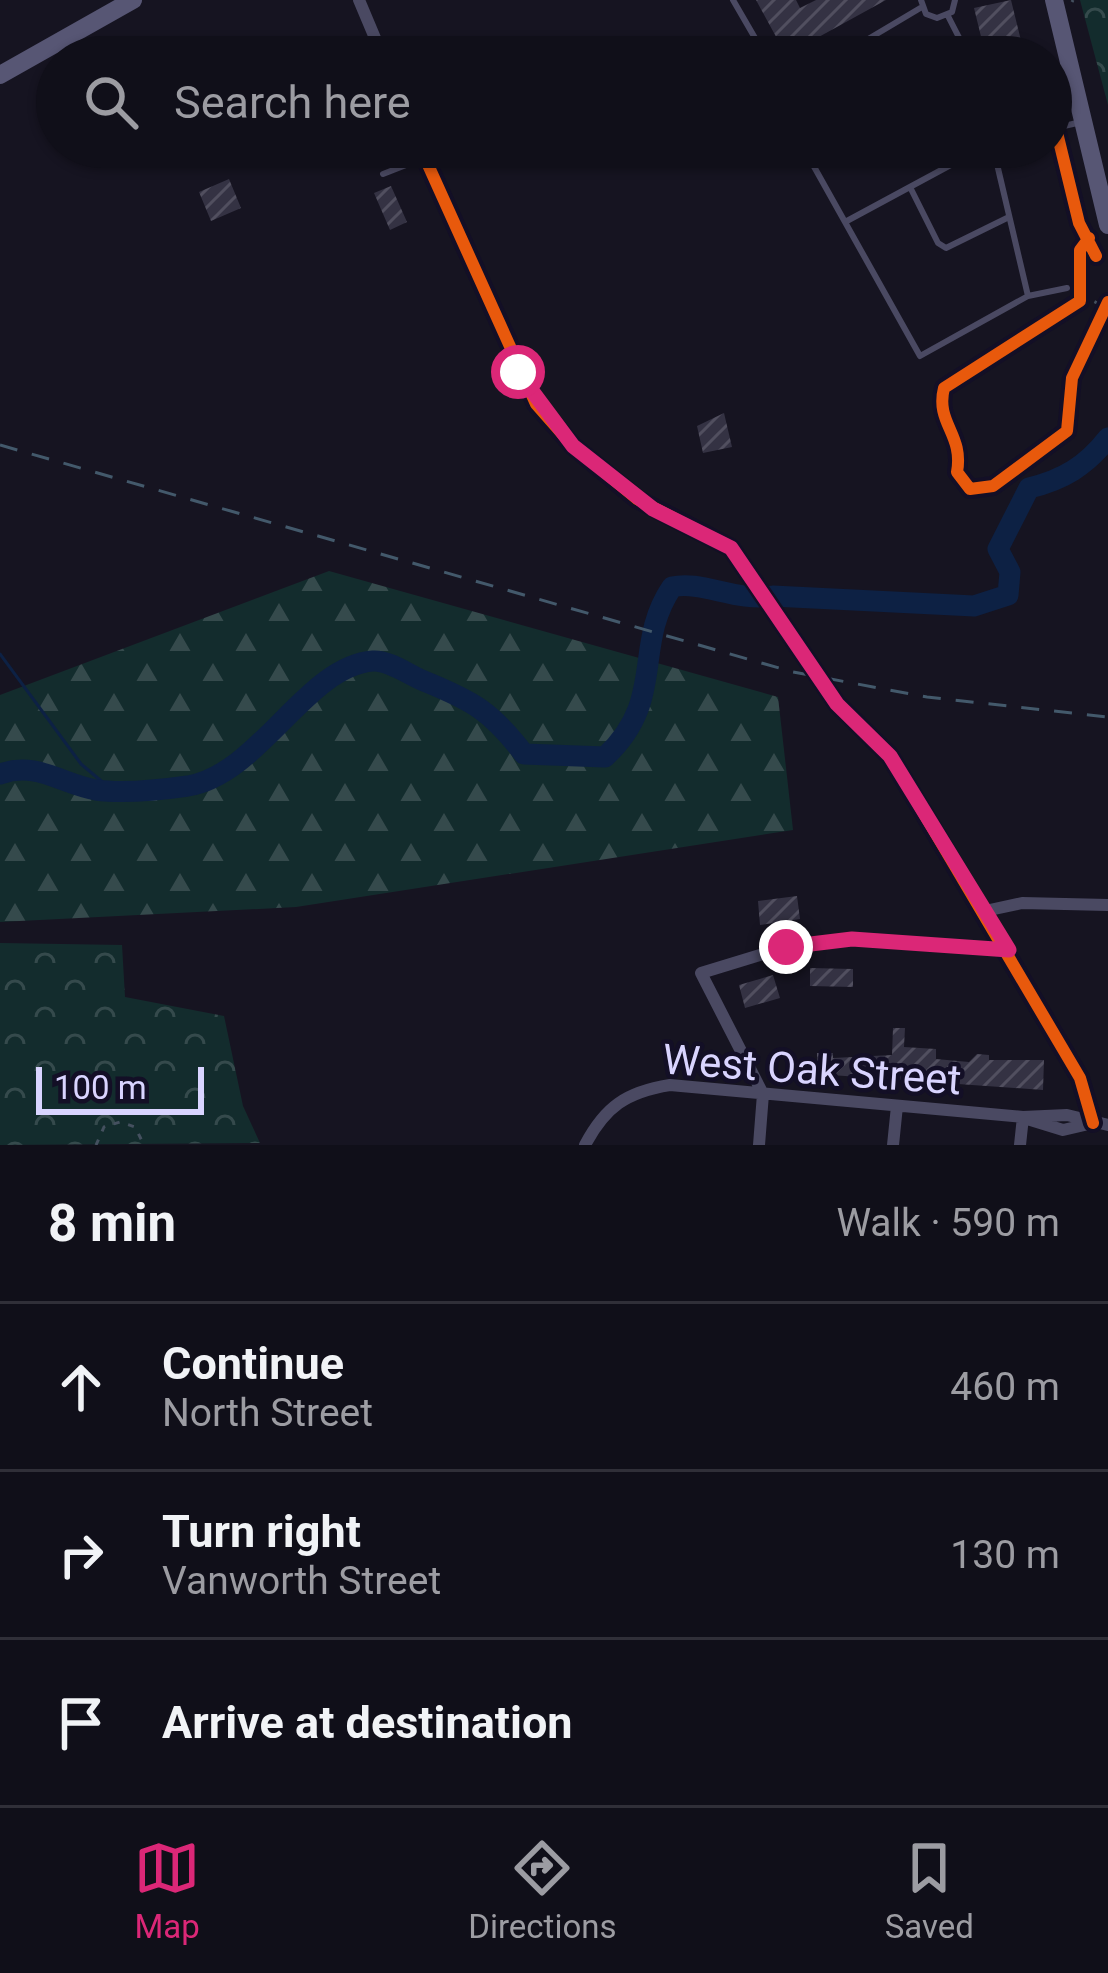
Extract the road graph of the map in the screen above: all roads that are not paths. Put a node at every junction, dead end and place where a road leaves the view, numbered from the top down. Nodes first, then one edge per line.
1 (133, 0) edge
2 (359, 0) edge
3 (734, 0) edge
4 (956, 0) edge
5 (1067, 1) edge
6 (921, 3) edge
7 (948, 16) junction
8 (69, 36) edge
9 (374, 36) edge
10 (754, 36) edge
11 (870, 36) edge
12 (958, 36) edge
13 (1072, 36) edge
14 (1072, 38) edge
15 (36, 55) edge
16 (0, 75) edge
17 (1083, 121) junction
18 (1072, 124) edge
19 (394, 168) edge
20 (429, 168) edge
21 (815, 168) edge
22 (948, 168) edge
23 (995, 168) edge
24 (383, 174) dead end
25 (910, 187) junction
26 (1009, 217) junction
27 (845, 222) junction
28 (1108, 225) edge
29 (1067, 288) dead end
30 (1028, 296) junction
31 (1108, 905) edge
32 (985, 911) junction
33 (1009, 950) junction
34 (763, 1094) junction
35 (898, 1106) junction
36 (1023, 1117) junction
37 (1093, 1123) junction
38 (1108, 1125) edge
39 (585, 1145) edge
40 (759, 1145) edge
41 (893, 1145) edge
42 (1020, 1145) edge

1 - 8 main road
2 - 9 street
3 - 10 lane
4 - 7 lane
5 - 13 main road
6 - 7 lane
6 - 11 lane
7 - 12 lane
14 - 17 main road
15 - 16 main road
17 - 18 lane
17 - 28 main road
19 - 24 lane
20 - 32 street
21 - 27 lane
22 - 25 lane
23 - 26 lane
25 - 26 lane
25 - 27 lane
26 - 30 lane
27 - 30 lane
29 - 30 lane
31 - 32 street
32 - 33 street
33 - 34 street
33 - 37 street
34 - 35 street, West Oak Street
34 - 39 street, West Oak Street
34 - 40 street
35 - 36 street, West Oak Street
35 - 41 street
36 - 37 street, West Oak Street
36 - 42 street
37 - 38 street, West Oak Street

